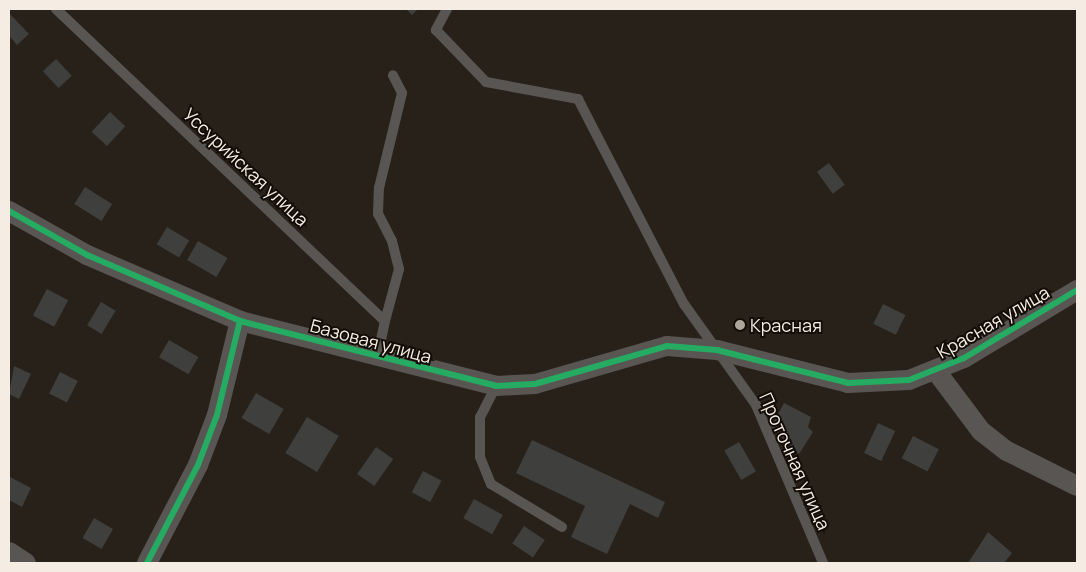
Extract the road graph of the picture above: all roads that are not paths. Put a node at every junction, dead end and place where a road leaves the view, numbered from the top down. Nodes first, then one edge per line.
1 (56, 9) edge
2 (447, 9) edge
3 (392, 75) dead end
4 (9, 211) edge
5 (1077, 290) edge
6 (240, 321) junction
7 (385, 321) junction
8 (717, 350) junction
9 (377, 359) junction
10 (936, 371) junction
11 (496, 386) junction
12 (1077, 486) edge
13 (562, 527) dead end
14 (9, 552) edge
15 (26, 563) edge
16 (147, 563) edge
17 (823, 563) edge

1 - 7 lane, Уссурийская улица
2 - 8 lane, Проточная улица
3 - 7 lane
4 - 6 street, Базовая улица
5 - 10 street, Красная улица
6 - 9 street, Базовая улица
6 - 16 street
7 - 9 lane
8 - 10 street, Красная улица
8 - 11 street, Базовая улица
8 - 17 lane, Проточная улица
9 - 11 street, Базовая улица
10 - 12 street
11 - 13 lane
14 - 15 street

